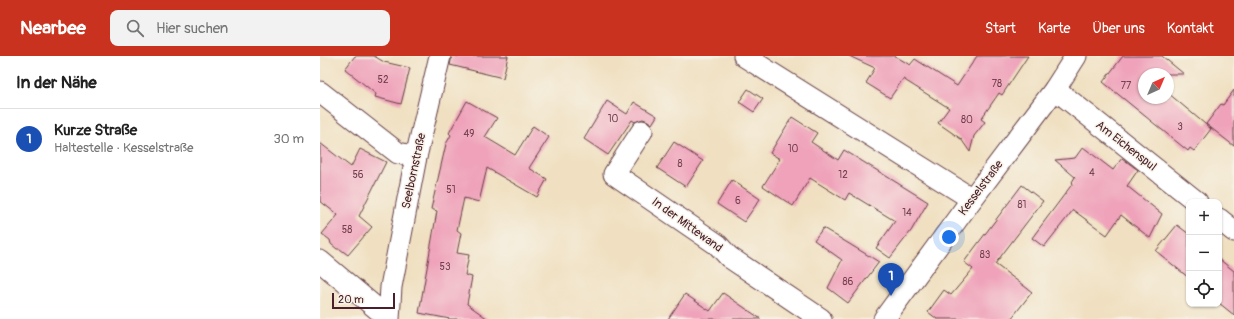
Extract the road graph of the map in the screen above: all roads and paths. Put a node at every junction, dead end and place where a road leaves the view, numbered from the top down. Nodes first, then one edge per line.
1 (440, 56) edge
2 (744, 56) edge
3 (1076, 56) edge
4 (1055, 89) junction
5 (320, 92) edge
6 (642, 131) dead end
7 (416, 157) junction
8 (972, 199) junction
9 (1193, 199) edge
10 (1222, 221) edge
11 (1234, 231) edge
12 (320, 261) edge
13 (388, 319) edge
14 (821, 319) edge
15 (884, 319) edge

1 - 7 street, Seelbornstraße
2 - 8 street
3 - 4 street, Kesselstraße
4 - 8 street, Kesselstraße
4 - 9 street, Am Eichenspul
5 - 7 street
6 - 14 street, In der Mittewand
7 - 13 street, Seelbornstraße
8 - 15 street, Kesselstraße
10 - 11 street
12 - 13 street

